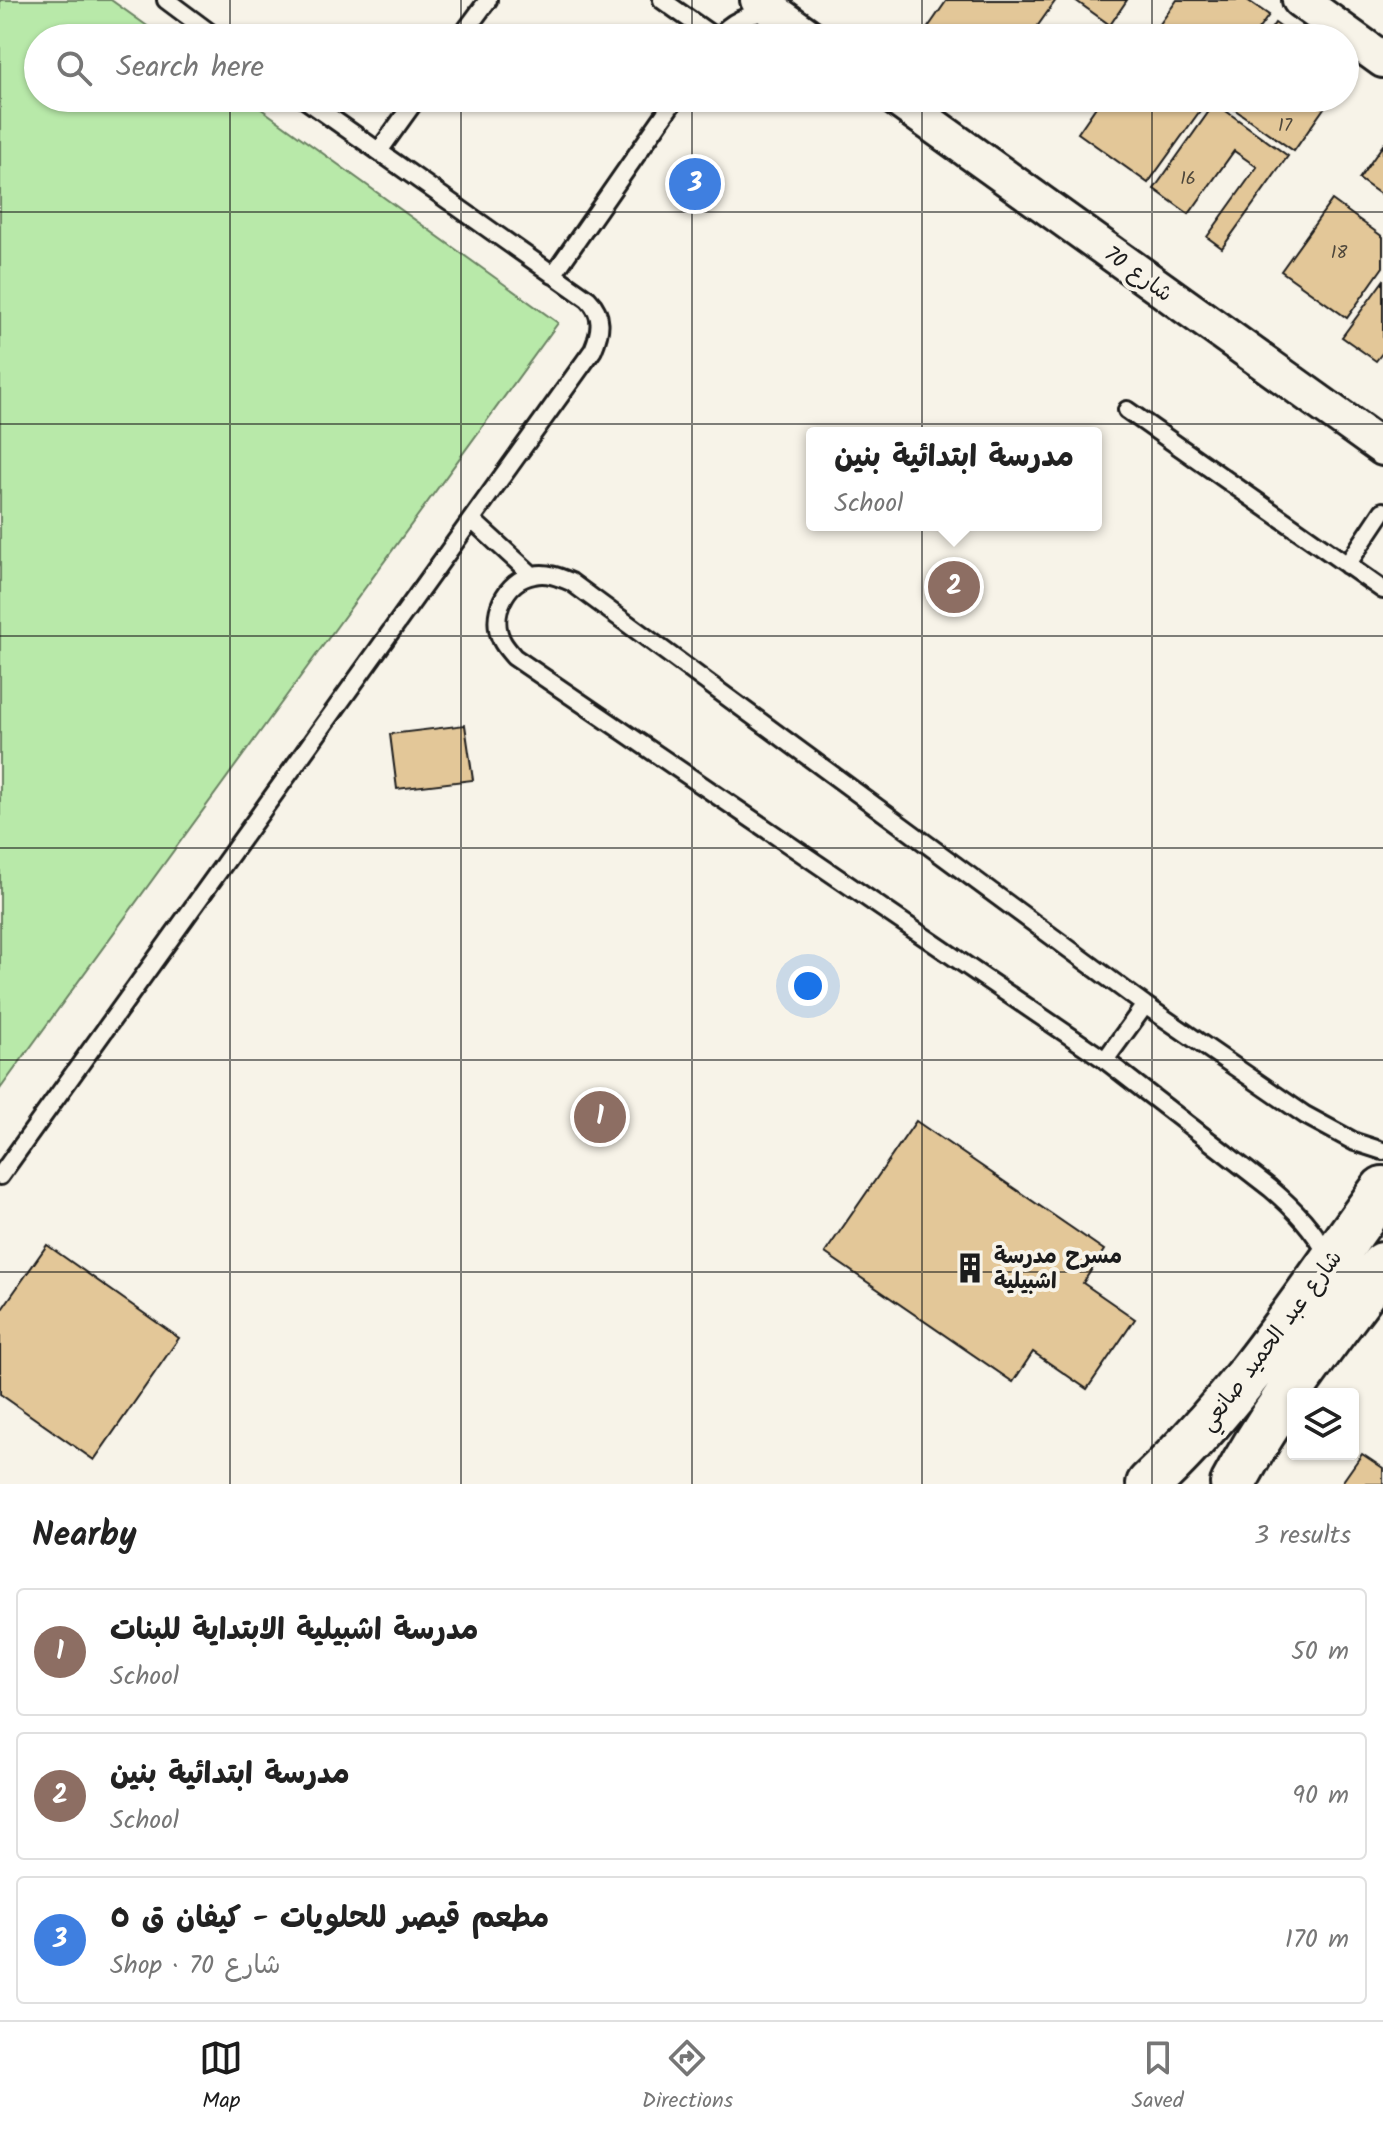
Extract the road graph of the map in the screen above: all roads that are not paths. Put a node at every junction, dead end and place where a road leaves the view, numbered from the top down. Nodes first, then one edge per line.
1 (166, 0) edge
2 (488, 0) edge
3 (662, 0) edge
4 (1300, 0) edge
5 (765, 5) edge
6 (198, 24) edge
7 (470, 24) edge
8 (697, 24) edge
9 (732, 24) edge
10 (791, 24) edge
11 (1333, 24) edge
12 (1359, 43) edge
13 (1383, 60) edge
14 (323, 112) edge
15 (407, 112) edge
16 (666, 112) edge
17 (915, 112) edge
18 (379, 151) junction
19 (553, 275) junction
20 (1127, 410) dead end
21 (1383, 448) edge
22 (1383, 511) edge
23 (472, 520) junction
24 (1347, 565) junction
25 (532, 575) junction
26 (1383, 590) edge
27 (1145, 1005) junction
28 (1105, 1060) junction
29 (1383, 1151) edge
30 (0, 1176) edge
31 (1383, 1189) edge
32 (1332, 1260) junction
33 (1383, 1265) edge
34 (1152, 1484) edge
35 (1182, 1484) edge
36 (1233, 1484) edge

1 - 6 lane
2 - 7 lane
3 - 8 lane
4 - 11 street
5 - 9 lane
5 - 10 street
12 - 13 street
14 - 18 lane
15 - 18 lane
16 - 19 lane
17 - 21 street, شارع 70
18 - 19 lane
19 - 23 lane
20 - 24 lane
22 - 24 lane
23 - 25 lane
23 - 30 lane
24 - 26 lane
25 - 27 lane
25 - 28 lane
27 - 28 lane
27 - 29 lane
28 - 32 lane
31 - 32 main road, شارع عبد الحميد صانعي
32 - 34 main road, شارع عبد الحميد صانعي
33 - 36 main road, شارع عبد الحميد صانعي
34 - 35 main road

